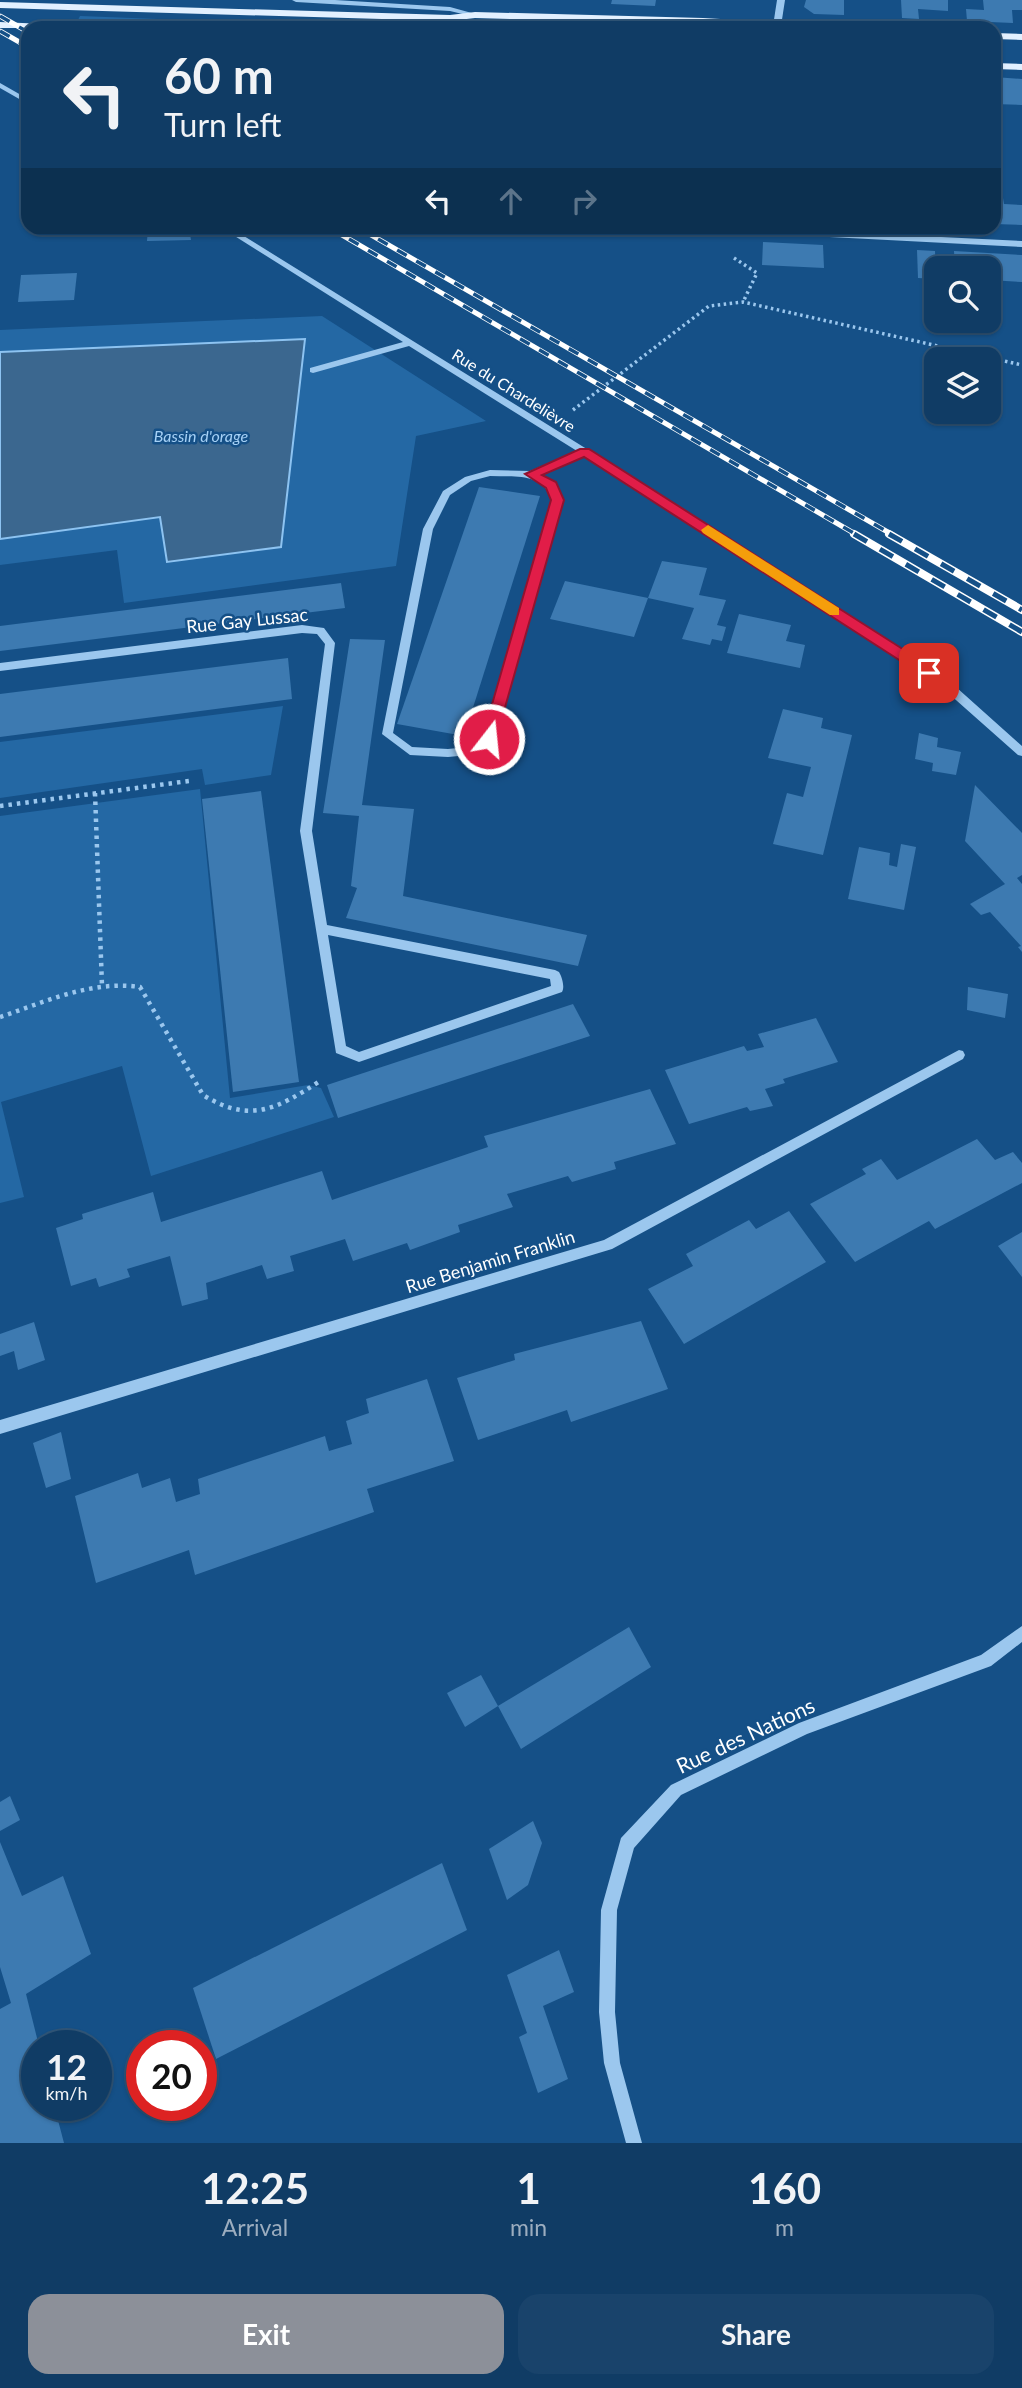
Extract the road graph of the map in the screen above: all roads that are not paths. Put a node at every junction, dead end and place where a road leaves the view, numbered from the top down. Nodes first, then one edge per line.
1 (296, 0) edge
2 (781, 0) edge
3 (0, 5) edge
4 (475, 15) junction
5 (629, 21) edge
6 (778, 21) edge
7 (0, 25) edge
8 (21, 26) edge
9 (1001, 36) edge
10 (1022, 37) edge
11 (1001, 66) edge
12 (1022, 67) edge
13 (0, 85) edge
14 (21, 98) edge
15 (237, 235) edge
16 (851, 235) edge
17 (1022, 244) edge
18 (410, 343) junction
19 (313, 370) dead end
20 (584, 452) junction
21 (531, 474) junction
22 (0, 667) edge
23 (1022, 752) edge
24 (321, 929) junction
25 (959, 1055) dead end
26 (0, 1427) edge
27 (1022, 1633) edge
28 (634, 2143) edge

1 - 4 street
2 - 6 street
3 - 4 main road
4 - 5 main road
7 - 8 main road
9 - 10 main road
11 - 12 main road
13 - 14 street
15 - 18 street, Rue du Chardelièvre
16 - 17 street
18 - 19 lane
18 - 20 street, Rue du Chardelièvre
20 - 21 street
20 - 23 street, Rue du Chardelièvre
21 - 21 street
22 - 24 street, Rue Gay Lussac
24 - 24 street, Rue Gay Lussac
25 - 26 street, Rue Benjamin Franklin
27 - 28 street, Rue des Nations

